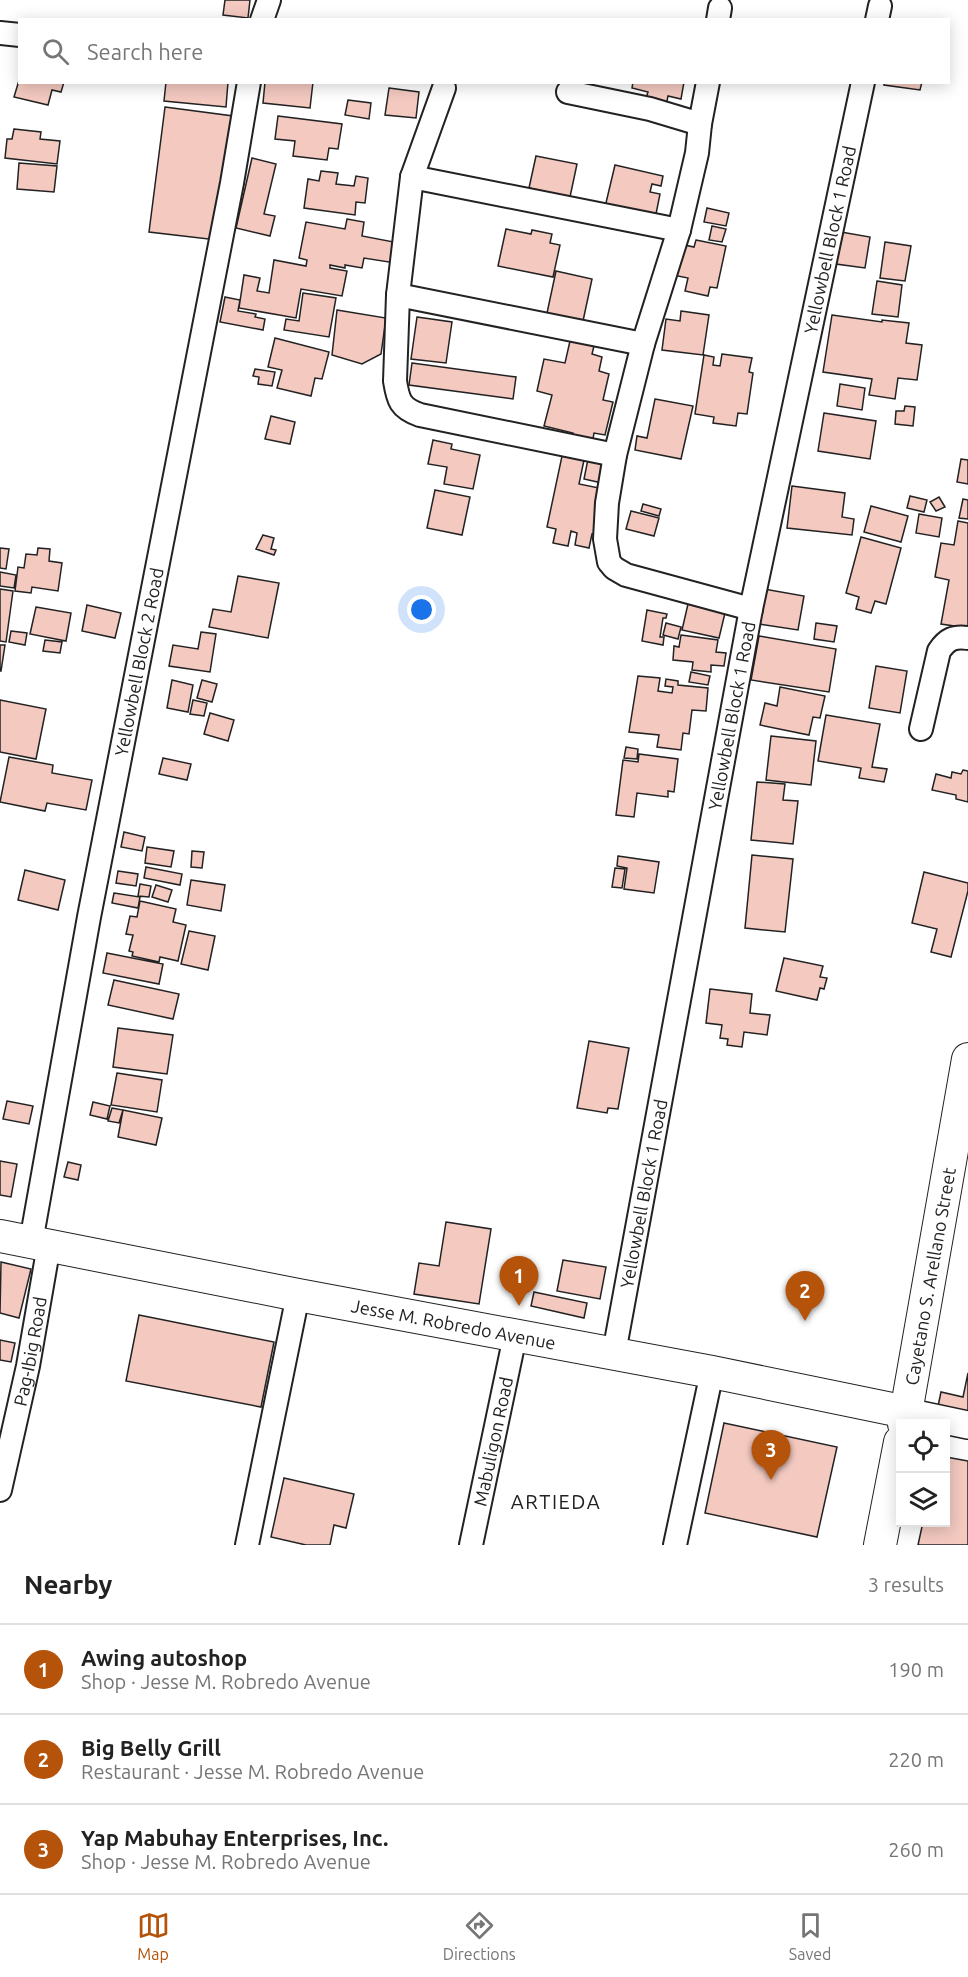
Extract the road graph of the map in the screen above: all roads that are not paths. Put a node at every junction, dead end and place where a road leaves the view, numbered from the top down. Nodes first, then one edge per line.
1 (269, 0) edge
2 (263, 18) edge
3 (0, 33) edge
4 (18, 35) edge
5 (249, 84) edge
6 (708, 84) edge
7 (863, 84) edge
8 (444, 88) dead end
9 (568, 92) dead end
10 (700, 124) junction
11 (412, 177) junction
12 (679, 231) junction
13 (398, 295) junction
14 (643, 344) junction
15 (615, 455) junction
16 (750, 609) junction
17 (968, 638) edge
18 (921, 729) dead end
19 (968, 1059) edge
20 (0, 1236) edge
21 (40, 1243) junction
22 (298, 1295) junction
23 (515, 1336) junction
24 (614, 1353) junction
25 (712, 1372) junction
26 (905, 1419) edge
27 (896, 1424) edge
28 (950, 1425) edge
29 (968, 1425) edge
30 (896, 1466) edge
31 (0, 1490) edge
32 (247, 1545) edge
33 (471, 1545) edge
34 (675, 1545) edge
35 (880, 1545) edge

1 - 2 street
3 - 4 street
5 - 21 street, Yellowbell Block 2 Road
6 - 10 street
7 - 16 street, Yellowbell Block 1 Road
8 - 11 street
9 - 10 street
10 - 12 street
11 - 12 street
11 - 13 street
12 - 14 street
13 - 14 street
13 - 15 street
14 - 15 street
15 - 16 street
16 - 24 street, Yellowbell Block 1 Road
17 - 18 street
19 - 26 main road, Cayetano S. Arellano Street
20 - 21 main road, Jesse M. Robredo Avenue
21 - 22 main road, Jesse M. Robredo Avenue
21 - 31 street, Pag-Ibig Road
22 - 23 main road, Jesse M. Robredo Avenue
22 - 32 street
23 - 24 main road, Jesse M. Robredo Avenue
23 - 33 street, Mabuligon Road
24 - 25 main road, Jesse M. Robredo Avenue
25 - 27 main road, Jesse M. Robredo Avenue
25 - 34 street
28 - 29 street
30 - 35 main road, Cayetano S. Arellano Street

